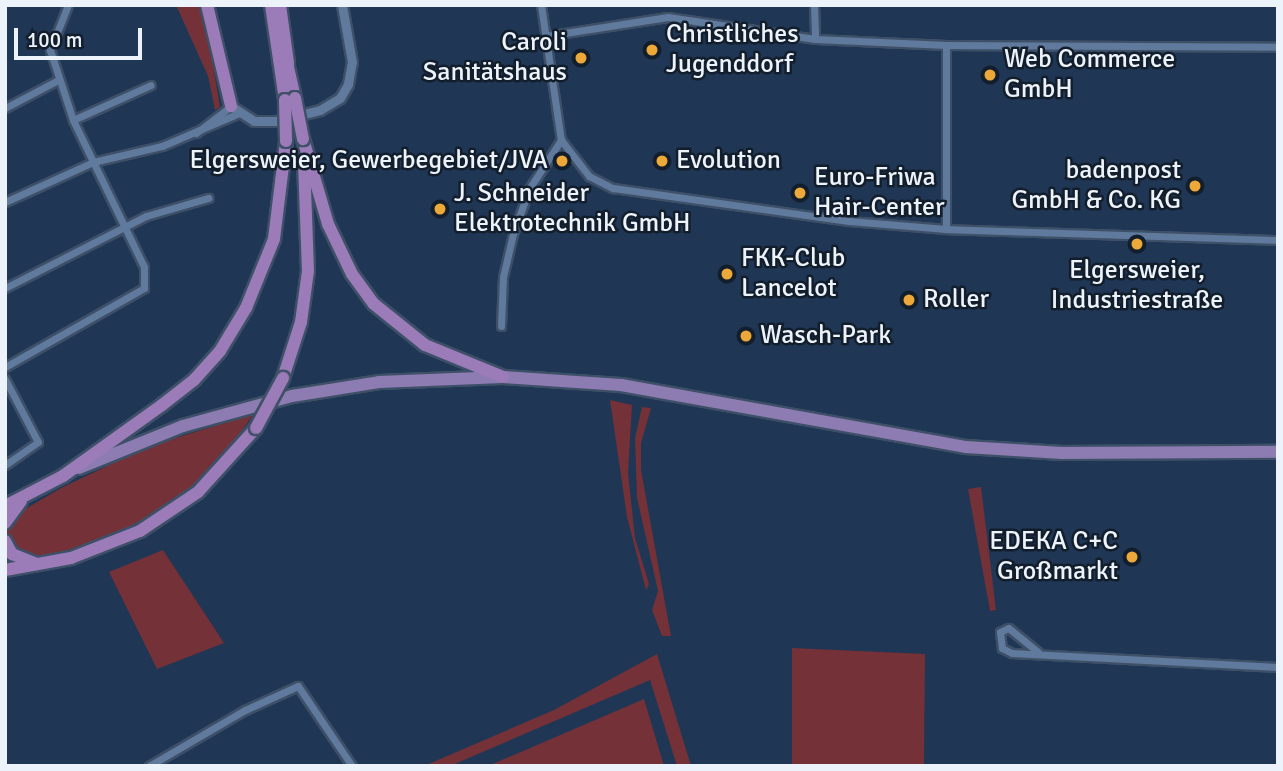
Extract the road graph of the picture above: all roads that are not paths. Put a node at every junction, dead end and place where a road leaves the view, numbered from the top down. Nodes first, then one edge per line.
1 (68, 5) edge
2 (207, 5) edge
3 (264, 5) edge
4 (271, 5) edge
5 (280, 5) edge
6 (342, 5) edge
7 (541, 5) edge
8 (814, 5) edge
9 (546, 36) junction
10 (815, 38) junction
11 (946, 45) junction
12 (1278, 47) edge
13 (283, 60) junction
14 (58, 80) junction
15 (151, 85) dead end
16 (290, 99) junction
17 (5, 108) edge
18 (234, 110) junction
19 (73, 120) junction
20 (303, 139) junction
21 (561, 139) junction
22 (93, 162) junction
23 (208, 198) dead end
24 (5, 202) edge
25 (124, 226) junction
26 (946, 229) junction
27 (1278, 240) edge
28 (5, 288) edge
29 (501, 326) dead end
30 (5, 367) edge
31 (503, 377) junction
32 (5, 379) edge
33 (1278, 452) edge
34 (5, 465) edge
35 (63, 476) junction
36 (26, 495) junction
37 (5, 506) edge
38 (5, 523) edge
39 (5, 541) edge
40 (41, 565) junction
41 (5, 570) edge
42 (1038, 652) junction
43 (1278, 667) edge
44 (149, 766) edge
45 (352, 766) edge

1 - 14 street
2 - 18 highway
3 - 13 highway
4 - 13 highway
5 - 13 highway
6 - 18 street
7 - 9 street
8 - 10 street
9 - 10 street
9 - 21 street
10 - 11 street
11 - 12 street
11 - 26 street
13 - 16 highway
14 - 17 street
14 - 19 street
15 - 19 street
16 - 20 highway, bridge
16 - 35 highway, bridge
18 - 22 street
19 - 22 street
20 - 31 highway
20 - 40 highway, bridge
21 - 26 street
21 - 29 street
22 - 24 street
22 - 25 street
23 - 25 street
25 - 28 street
25 - 30 street
26 - 27 street
31 - 33 main road
31 - 35 main road
32 - 34 street
35 - 36 highway
36 - 37 highway
36 - 38 highway
39 - 40 highway
40 - 41 highway
42 - 42 street
42 - 43 street
44 - 45 street

